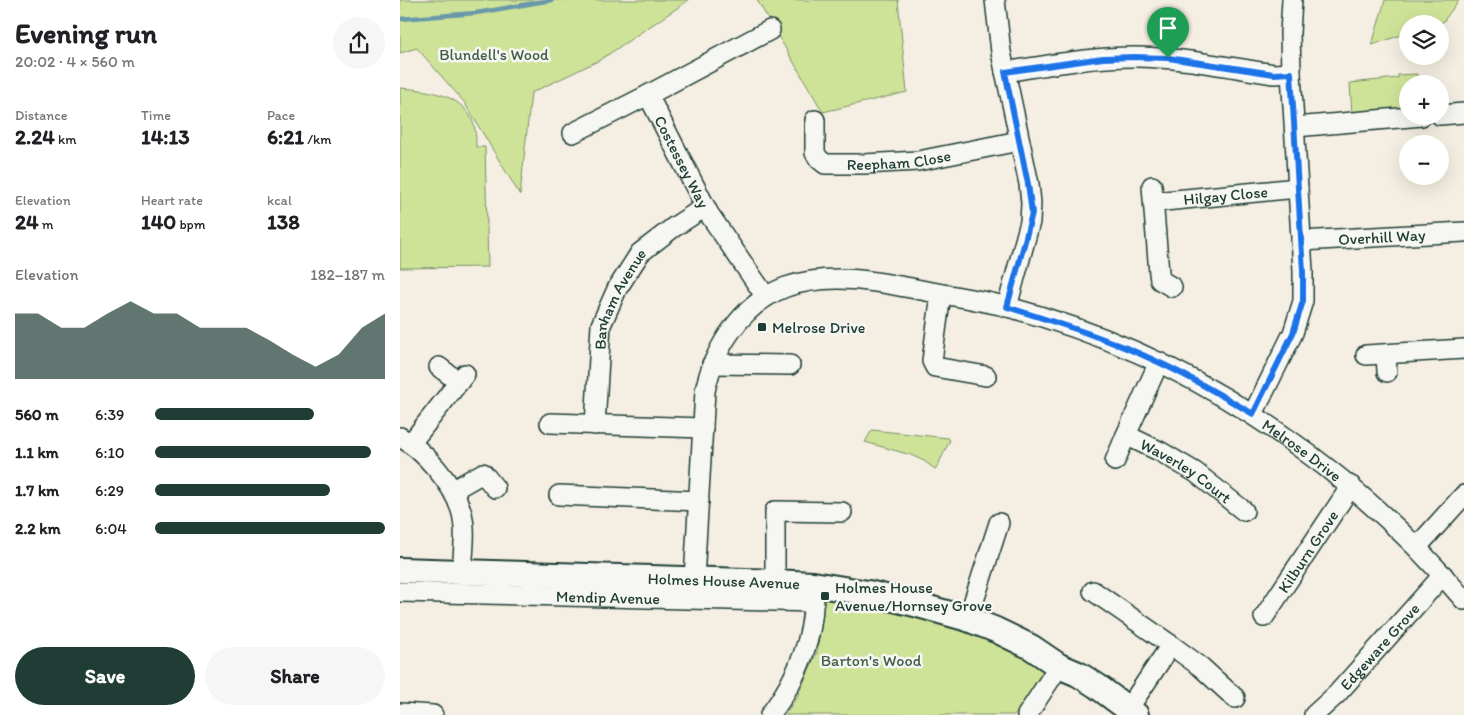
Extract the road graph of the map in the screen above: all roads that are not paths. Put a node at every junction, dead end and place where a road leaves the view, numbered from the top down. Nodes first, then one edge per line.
1 (995, 0) edge
2 (1292, 0) edge
3 (770, 30) dead end
4 (1005, 72) junction
5 (1291, 73) junction
6 (648, 95) junction
7 (1464, 113) edge
8 (1449, 114) edge
9 (1399, 118) edge
10 (816, 120) dead end
11 (1295, 127) junction
12 (573, 133) dead end
13 (1019, 141) junction
14 (1298, 188) junction
15 (705, 207) junction
16 (1464, 232) edge
17 (1301, 241) junction
18 (1172, 287) dead end
19 (941, 294) junction
20 (766, 297) junction
21 (1007, 307) junction
22 (1464, 349) edge
23 (1366, 356) dead end
24 (1159, 362) junction
25 (712, 364) junction
26 (439, 366) dead end
27 (791, 366) dead end
28 (986, 376) dead end
29 (1253, 414) junction
30 (550, 423) dead end
31 (596, 425) junction
32 (703, 428) junction
33 (1126, 434) junction
34 (405, 440) edge
35 (1115, 461) dead end
36 (1351, 486) junction
37 (496, 488) dead end
38 (453, 490) junction
39 (559, 495) dead end
40 (1464, 495) edge
41 (699, 501) junction
42 (1244, 510) dead end
43 (842, 512) dead end
44 (999, 523) dead end
45 (1417, 547) junction
46 (400, 570) edge
47 (462, 572) junction
48 (1443, 575) junction
49 (694, 579) junction
50 (775, 582) junction
51 (1093, 591) dead end
52 (400, 592) edge
53 (813, 593) junction
54 (1464, 600) edge
55 (1264, 617) dead end
56 (968, 619) junction
57 (1171, 645) junction
58 (1059, 666) junction
59 (1235, 698) dead end
60 (1132, 712) edge
61 (400, 714) edge
62 (433, 715) edge
63 (770, 715) edge
64 (1027, 715) edge
65 (1314, 715) edge

1 - 4 street
2 - 5 street
3 - 6 street
4 - 5 street
4 - 13 street
5 - 11 street
6 - 12 street
6 - 15 street, Costessey Way
7 - 8 street
9 - 11 street
10 - 13 street, Reepham Close
11 - 14 street
13 - 21 street
14 - 17 street
14 - 18 street, Hilgay Close
15 - 20 street, Costessey Way
15 - 31 street, Banham Avenue
16 - 17 street, Overhill Way
17 - 29 street
19 - 20 street, Melrose Drive
19 - 21 street, Melrose Drive
19 - 28 street
20 - 25 street, Melrose Drive
21 - 24 street, Melrose Drive
22 - 23 street
24 - 29 street, Melrose Drive
24 - 33 street, Waverley Court
25 - 27 street
25 - 32 street, Melrose Drive
26 - 34 street
29 - 36 street, Melrose Drive
30 - 31 street
31 - 32 street
32 - 41 street, Melrose Drive
33 - 35 street, Waverley Court
33 - 42 street, Waverley Court
34 - 38 street
36 - 45 street, Melrose Drive
36 - 55 street, Kilburn Grove
37 - 38 street
38 - 47 street
39 - 41 street
40 - 45 street
41 - 49 street, Melrose Drive
43 - 50 street
44 - 56 street
45 - 48 street, Melrose Drive
46 - 47 main road, Holmes House Avenue
47 - 49 main road, Holmes House Avenue
48 - 54 street, Melrose Drive
48 - 65 street, Edgeware Grove
49 - 50 main road, Holmes House Avenue
50 - 53 main road, Holmes House Avenue
51 - 57 street
52 - 53 street, Mendip Avenue
53 - 56 main road, Holmes House Avenue
53 - 63 street
56 - 58 main road, Holmes House Avenue
57 - 59 street
57 - 60 street
58 - 60 main road, Holmes House Avenue
58 - 64 street
61 - 62 street

